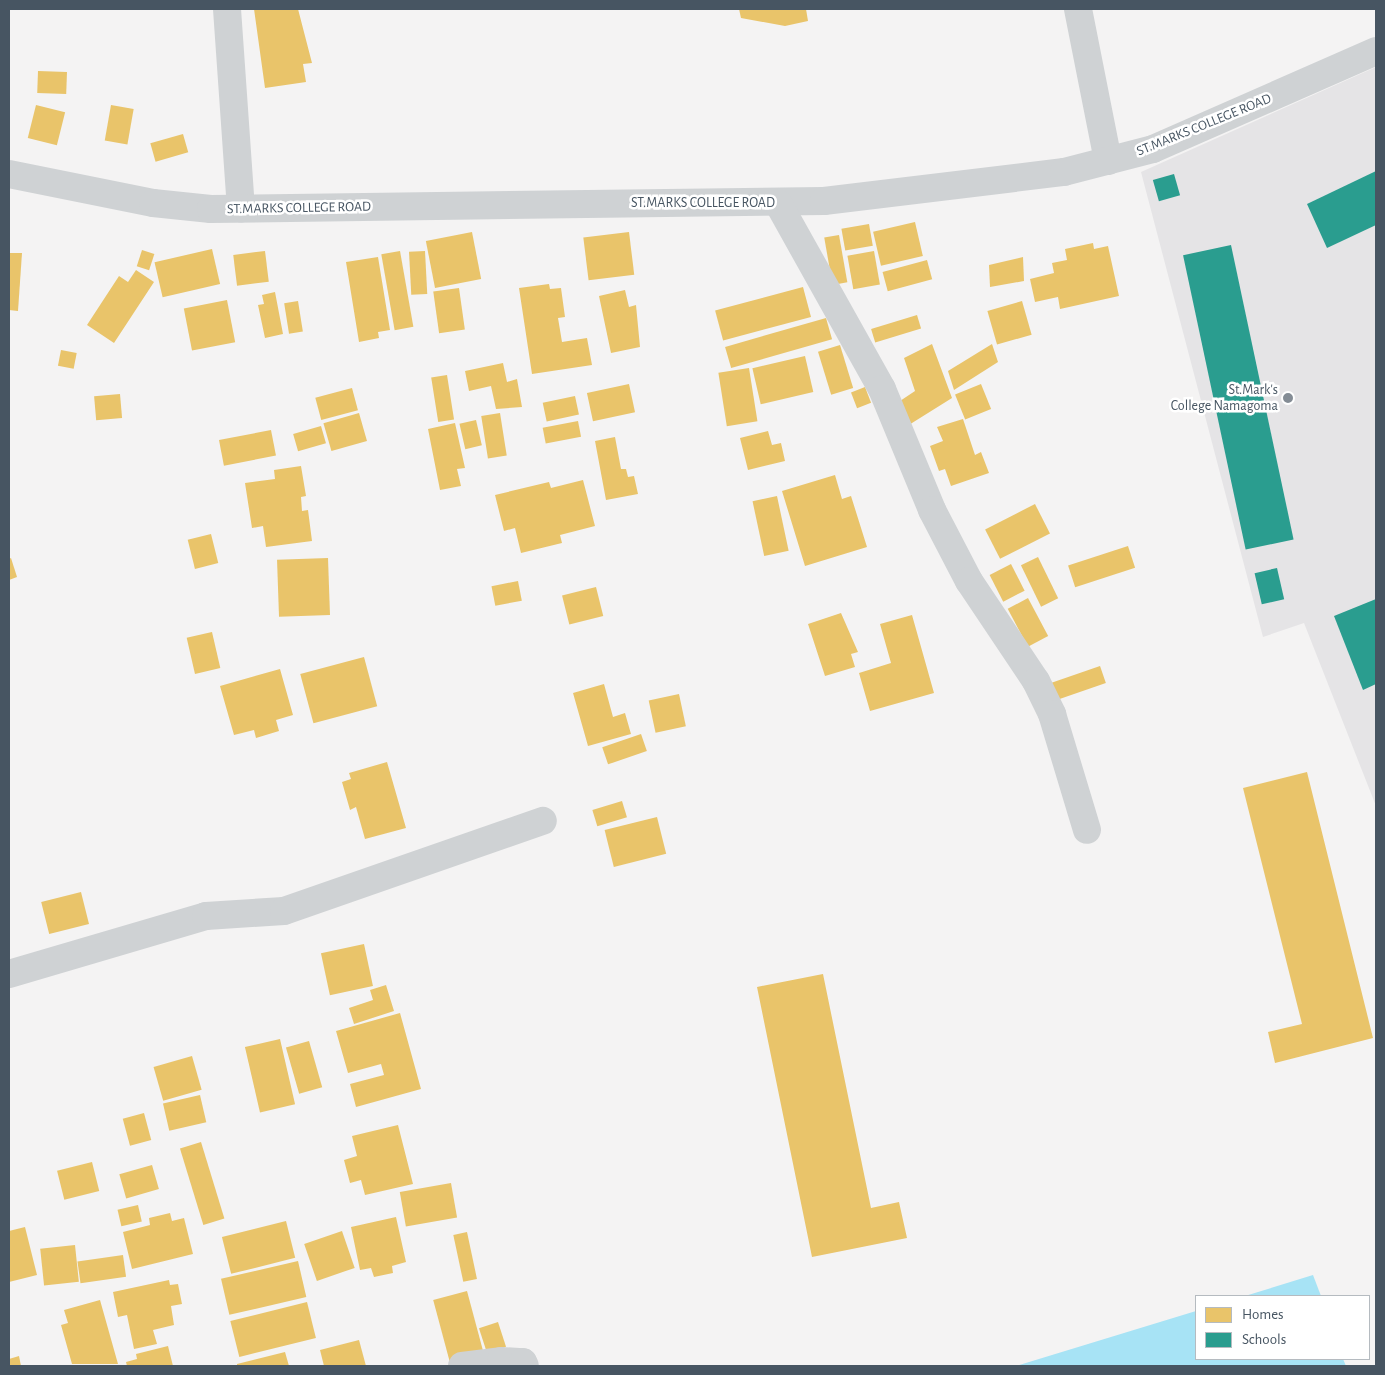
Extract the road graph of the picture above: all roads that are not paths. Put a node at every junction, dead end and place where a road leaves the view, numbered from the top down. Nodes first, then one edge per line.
1 (227, 9) edge
2 (1078, 9) edge
3 (1376, 51) edge
4 (1108, 161) junction
5 (9, 174) edge
6 (778, 203) junction
7 (241, 209) junction
8 (543, 821) dead end
9 (1087, 830) dead end
10 (9, 974) edge
11 (462, 1366) edge
12 (525, 1366) edge

1 - 7 street
2 - 4 street
3 - 4 street, ST.MARKS COLLEGE ROAD
4 - 6 street, ST.MARKS COLLEGE ROAD
5 - 7 street, ST.MARKS COLLEGE ROAD
6 - 7 street, ST.MARKS COLLEGE ROAD
6 - 9 street
8 - 10 street
11 - 12 street

